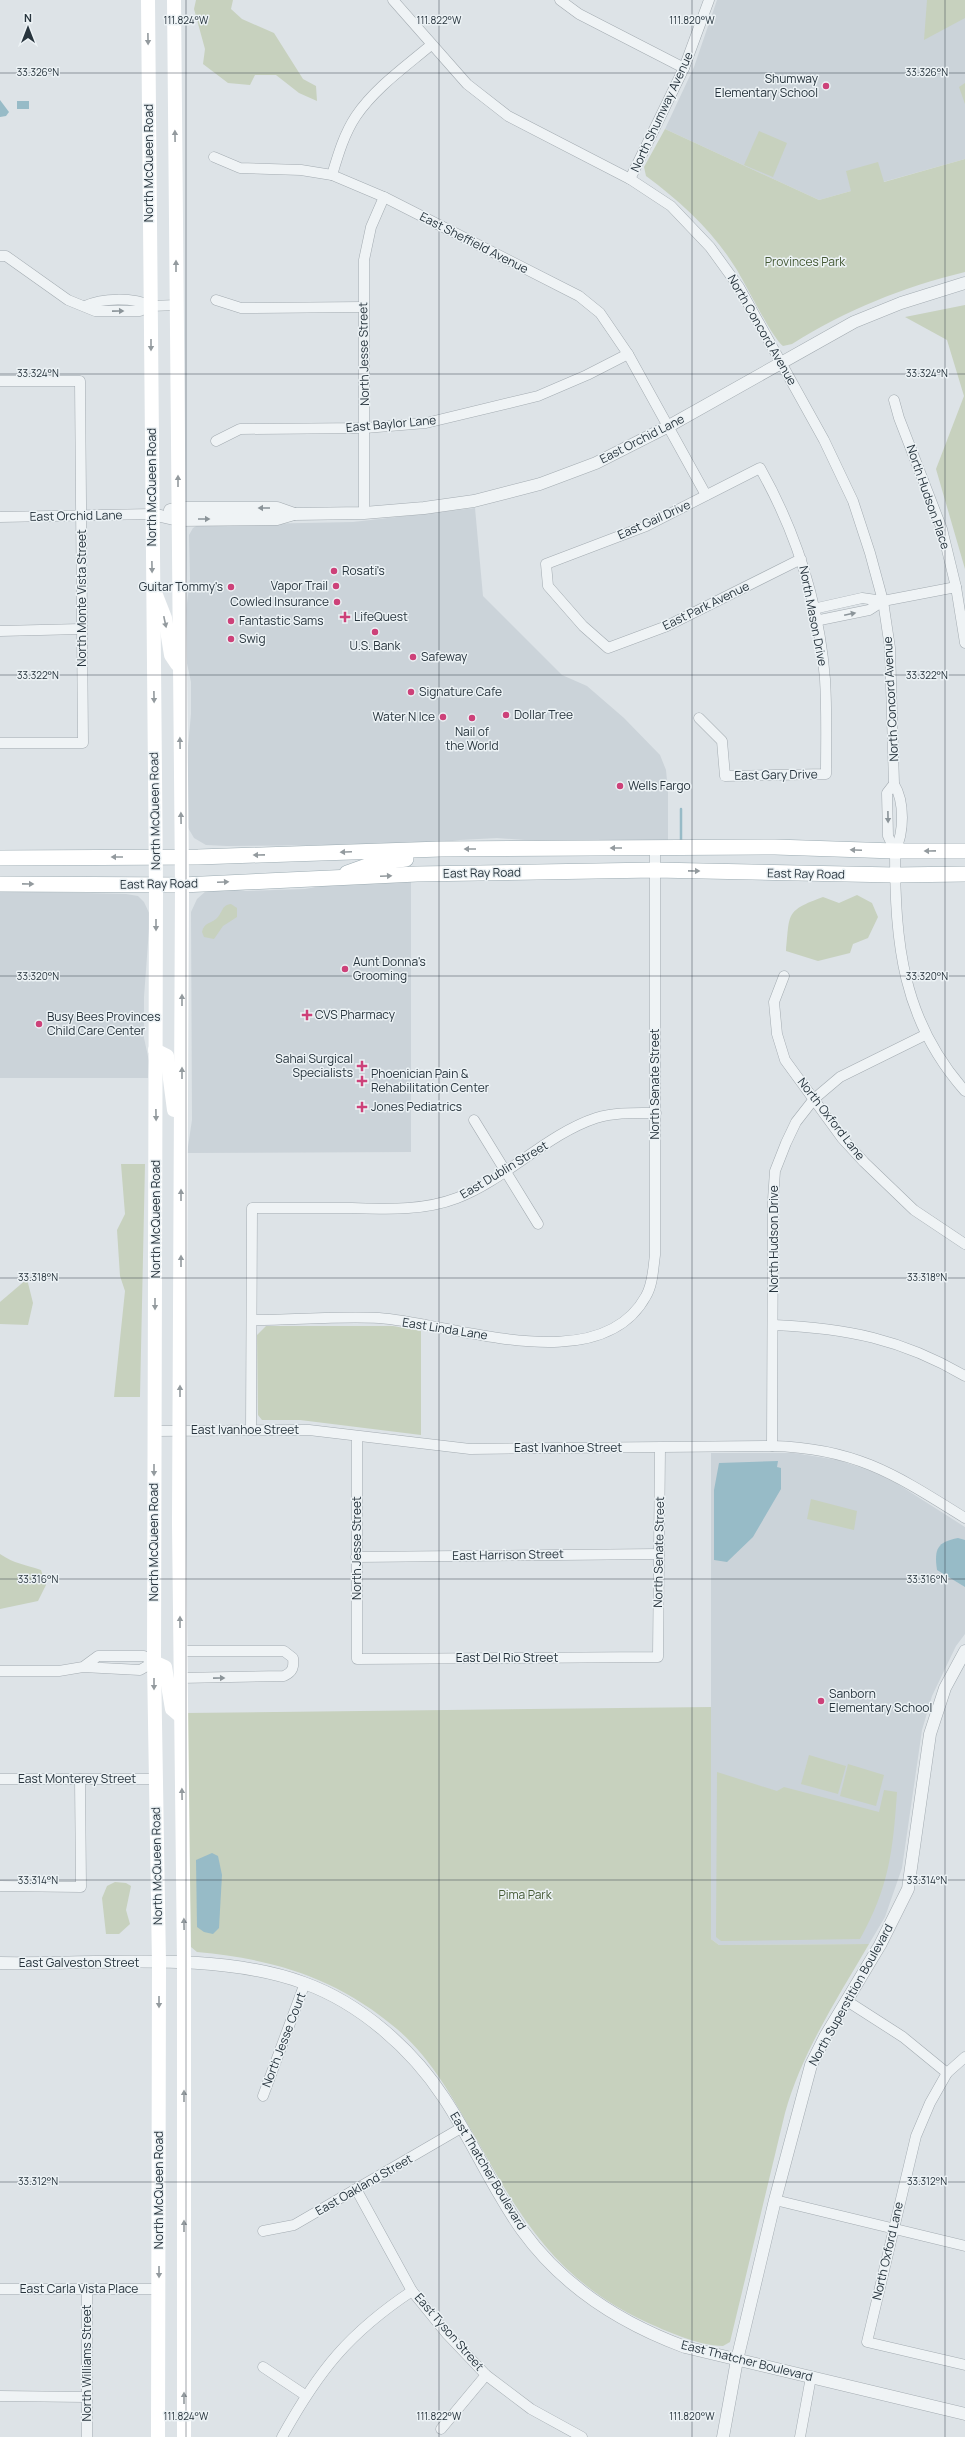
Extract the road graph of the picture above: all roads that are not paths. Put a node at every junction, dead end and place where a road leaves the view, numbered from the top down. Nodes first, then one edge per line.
1 (148, 0) edge
2 (174, 0) edge
3 (394, 0) edge
4 (560, 0) edge
5 (709, 0) edge
6 (431, 45) junction
7 (684, 68) junction
8 (214, 157) dead end
9 (332, 175) junction
10 (630, 179) junction
11 (384, 197) junction
12 (0, 256) edge
13 (965, 283) edge
14 (216, 300) dead end
15 (177, 305) junction
16 (151, 306) junction
17 (363, 307) junction
18 (628, 354) junction
19 (782, 363) junction
20 (0, 381) edge
21 (894, 400) dead end
22 (669, 426) junction
23 (365, 428) junction
24 (216, 441) dead end
25 (760, 468) joint
26 (706, 495) junction
27 (152, 514) junction
28 (178, 514) junction
29 (364, 514) junction
30 (81, 516) junction
31 (0, 517) edge
32 (801, 559) junction
33 (152, 585) junction
34 (956, 587) junction
35 (883, 601) junction
36 (813, 609) junction
37 (815, 621) junction
38 (81, 629) junction
39 (0, 631) edge
40 (965, 643) edge
41 (608, 648) joint
42 (180, 666) junction
43 (700, 718) dead end
44 (0, 743) edge
45 (826, 774) joint
46 (655, 848) junction
47 (441, 849) junction
48 (965, 850) edge
49 (895, 851) junction
50 (156, 857) junction
51 (182, 857) junction
52 (0, 858) edge
53 (655, 870) junction
54 (965, 874) edge
55 (895, 875) junction
56 (335, 877) junction
57 (0, 884) edge
58 (182, 885) junction
59 (156, 886) junction
60 (784, 976) dead end
61 (925, 1035) junction
62 (155, 1050) junction
63 (965, 1091) edge
64 (814, 1098) junction
65 (656, 1113) junction
66 (474, 1120) dead end
67 (182, 1140) junction
68 (506, 1171) junction
69 (538, 1224) dead end
70 (965, 1244) edge
71 (632, 1315) joint
72 (252, 1320) junction
73 (774, 1324) junction
74 (965, 1376) edge
75 (180, 1430) junction
76 (251, 1430) junction
77 (154, 1431) junction
78 (357, 1436) junction
79 (772, 1446) junction
80 (660, 1448) junction
81 (965, 1518) edge
82 (659, 1554) junction
83 (356, 1557) junction
84 (180, 1651) junction
85 (965, 1651) edge
86 (658, 1657) joint
87 (357, 1659) joint
88 (154, 1662) junction
89 (0, 1671) edge
90 (180, 1678) junction
91 (181, 1716) junction
92 (0, 1779) edge
93 (80, 1779) junction
94 (154, 1779) junction
95 (0, 1886) edge
96 (159, 1963) junction
97 (0, 1964) edge
98 (184, 1964) junction
99 (305, 1983) junction
100 (847, 2001) junction
101 (965, 2056) edge
102 (947, 2073) junction
103 (263, 2096) dead end
104 (461, 2128) junction
105 (356, 2189) junction
106 (775, 2200) junction
107 (893, 2228) junction
108 (263, 2231) dead end
109 (965, 2246) edge
110 (0, 2289) edge
111 (87, 2289) junction
112 (159, 2289) junction
113 (412, 2290) junction
114 (737, 2360) junction
115 (965, 2366) edge
116 (263, 2367) dead end
117 (486, 2375) junction
118 (811, 2377) junction
119 (305, 2395) junction
120 (0, 2396) edge
121 (86, 2397) junction
122 (965, 2414) edge
123 (441, 2429) dead end
124 (87, 2437) edge
125 (158, 2437) edge
126 (184, 2437) edge
127 (282, 2437) edge
128 (582, 2437) edge
129 (723, 2437) edge
130 (800, 2437) edge

1 -> 16 main road, North McQueen Road
15 -> 2 main road, North McQueen Road
3 - 6 street, North Concord Avenue
4 - 7 street
5 - 7 street, North Shumway Avenue
6 - 9 street
6 - 10 street, North Concord Avenue
7 - 10 street, North Shumway Avenue
8 - 9 street, East Sheffield Avenue
9 - 11 street, East Sheffield Avenue
10 - 19 street, North Concord Avenue
11 - 17 street, North Jesse Street
11 - 18 street, East Sheffield Avenue
12 - 16 street
13 - 19 street, East Orchid Lane
14 - 17 street
15 - 16 street
28 -> 15 main road, North McQueen Road
16 -> 27 main road, North McQueen Road
17 - 23 street, North Jesse Street
18 - 22 street, East Sheffield Avenue
18 - 23 street, East Baylor Lane
19 - 22 street, East Orchid Lane
19 - 35 street, North Concord Avenue
20 - 30 street, North Monte Vista Street
21 - 34 street, North Hudson Place
22 - 26 street
22 - 29 street, East Orchid Lane
23 - 24 street, East Baylor Lane
23 - 29 street, North Jesse Street
25 - 26 street, East Gail Drive
25 - 32 street, North Mason Drive
26 - 41 street, East Gail Drive
27 - 28 street, East Orchid Lane
27 - 30 street, East Orchid Lane
27 -> 33 main road, North McQueen Road
28 - 29 street, East Orchid Lane
28 - 42 main road, North McQueen Road
30 - 31 street, East Orchid Lane
30 - 38 street, North Monte Vista Street
32 - 36 street, North Mason Drive
32 - 41 street, East Park Avenue
33 -> 42 main road
33 -> 50 main road, North McQueen Road
34 - 35 street
34 - 40 street, North Hudson Place
35 - 36 street
37 -> 35 street
35 - 49 street, North Concord Avenue
36 - 37 street, North Mason Drive
37 - 45 street, North Mason Drive
38 - 39 street
38 - 44 street, North Monte Vista Street
51 -> 42 main road, North McQueen Road
43 - 45 street, East Gary Drive
46 -> 47 main road, East Ray Road
49 -> 46 main road, East Ray Road
46 - 53 street, North Senate Street
47 -> 51 main road, East Ray Road
47 - 56 main road
48 -> 49 main road, East Ray Road
49 - 55 street, North Concord Avenue
50 - 51 main road, East Ray Road
50 -> 52 main road, East Ray Road
50 - 59 main road, North McQueen Road
51 - 58 main road, North McQueen Road
53 -> 55 main road, East Ray Road
56 -> 53 main road, East Ray Road
53 - 65 street, North Senate Street
54 - 55 main road, East Ray Road
55 - 61 street, North Concord Avenue
58 -> 56 main road, East Ray Road
57 -> 59 main road, East Ray Road
58 - 59 main road, East Ray Road
67 -> 58 main road, North McQueen Road
59 -> 62 main road, North McQueen Road
60 - 64 street, North Oxford Lane
61 - 63 street, North Concord Avenue
61 - 64 street, North Hudson Drive
62 - 67 main road
62 -> 77 main road, North McQueen Road
64 - 70 street, North Oxford Lane
64 - 73 street, North Hudson Drive
65 - 68 street, East Dublin Street
65 - 71 street, North Senate Street
66 - 68 street
75 -> 67 main road, North McQueen Road
68 - 69 street
68 - 72 street, East Dublin Street
71 - 72 street, East Linda Lane
72 - 76 street
73 - 74 street
73 - 79 street, North Hudson Drive
75 - 76 street, East Ivanhoe Street
75 - 77 street, East Ivanhoe Street
84 -> 75 main road, North McQueen Road
76 - 78 street, East Ivanhoe Street
77 -> 88 main road, North McQueen Road
78 - 80 street, East Ivanhoe Street
78 - 83 street, North Jesse Street
79 - 80 street, East Ivanhoe Street
79 - 81 street, East Ivanhoe Street
80 - 82 street, North Senate Street
82 - 83 street, East Harrison Street
82 - 86 street, North Senate Street
83 - 87 street, North Jesse Street
84 - 90 main road, North McQueen Road
90 -> 84 street
85 - 100 street, North Superstition Boulevard
86 - 87 street, East Del Rio Street
88 - 89 street
88 - 91 main road
88 -> 94 main road, North McQueen Road
90 - 91 main road, North McQueen Road
98 -> 91 main road, North McQueen Road
92 - 93 street, East Monterey Street
93 - 94 street, East Monterey Street
93 - 95 street
94 - 96 main road, North McQueen Road
96 - 97 street, East Galveston Street
96 - 98 street, East Thatcher Boulevard
96 -> 112 main road, North McQueen Road
98 - 99 street, East Thatcher Boulevard
126 -> 98 main road, North McQueen Road
99 - 103 street, North Jesse Court
99 - 104 street, East Thatcher Boulevard
100 - 102 street
100 - 106 street, North Superstition Boulevard
101 - 102 street, North Oxford Lane
102 - 107 street, North Oxford Lane
104 - 105 street, East Oakland Street
104 - 114 street, East Thatcher Boulevard
105 - 108 street, East Oakland Street
105 - 113 street, East Tyson Street
106 - 107 street
106 - 114 street, North Superstition Boulevard
107 - 109 street
107 - 115 street, North Oxford Lane
110 - 111 street, East Carla Vista Place
111 - 112 street, East Carla Vista Place
111 - 121 street, North Williams Street
112 - 125 main road, North McQueen Road
113 - 117 street, East Tyson Street
113 - 119 street
114 - 118 street, East Thatcher Boulevard
114 - 129 street, North Superstition Boulevard
116 - 119 street
117 - 123 street
117 - 128 street, East Tyson Street
118 - 122 street, East Thatcher Boulevard
118 - 130 street
119 - 127 street
120 - 121 street
121 - 124 street, North Williams Street

